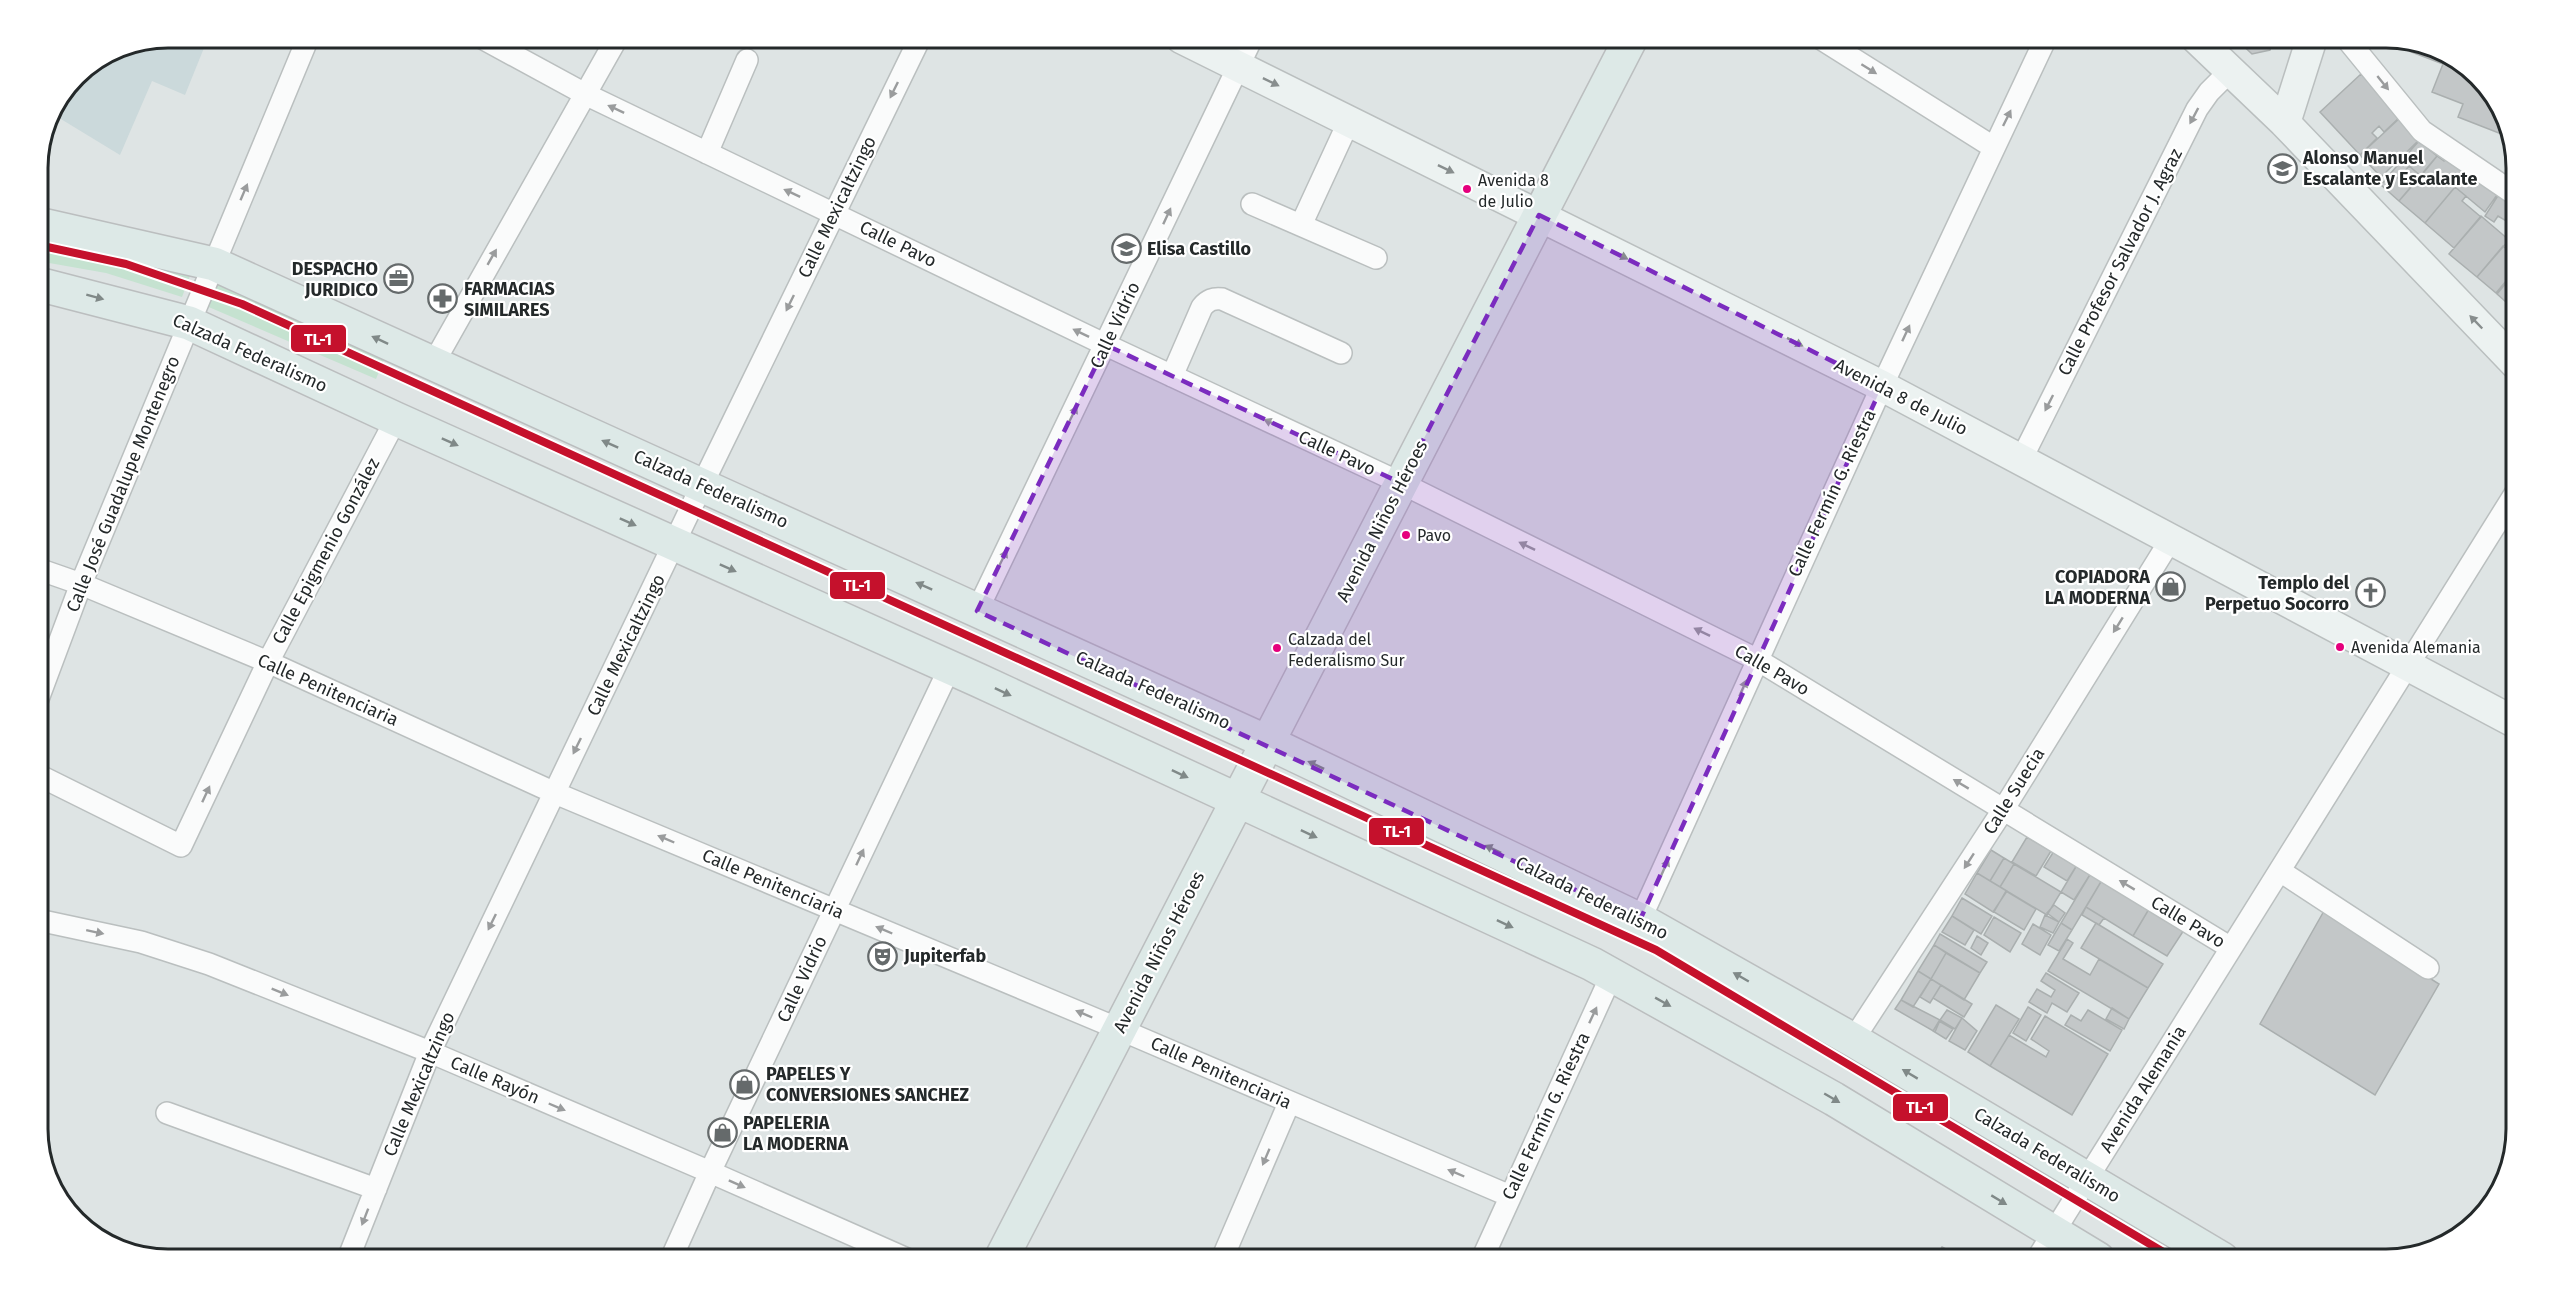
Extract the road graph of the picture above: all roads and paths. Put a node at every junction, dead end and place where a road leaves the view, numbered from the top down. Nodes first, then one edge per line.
1 (303, 48) edge
2 (500, 48) edge
3 (611, 48) edge
4 (915, 48) edge
5 (1201, 48) edge
6 (1247, 48) edge
7 (1626, 48) edge
8 (1836, 48) edge
9 (2041, 48) edge
10 (2206, 48) edge
11 (2309, 48) edge
12 (2354, 48) edge
13 (747, 60) dead end
14 (1238, 66) junction
15 (2230, 71) junction
16 (585, 94) junction
17 (1349, 121) junction
18 (2284, 123) junction
19 (1993, 147) junction
20 (707, 153) junction
21 (2506, 188) edge
22 (1252, 204) dead end
23 (834, 213) junction
24 (1539, 215) junction
25 (1300, 225) junction
26 (48, 226) edge
27 (48, 242) edge
28 (1376, 258) dead end
29 (204, 261) junction
30 (48, 287) edge
31 (189, 322) junction
32 (1106, 345) junction
33 (1341, 353) dead end
34 (2506, 354) edge
35 (433, 364) junction
36 (1172, 376) junction
37 (1882, 386) junction
38 (396, 419) junction
39 (2021, 460) junction
40 (1401, 483) junction
41 (702, 485) junction
42 (2506, 508) edge
43 (2171, 539) junction
44 (675, 544) junction
45 (48, 572) edge
46 (81, 584) junction
47 (977, 611) junction
48 (1756, 659) junction
49 (268, 662) junction
50 (2408, 666) junction
51 (950, 667) junction
52 (48, 672) edge
53 (2506, 718) edge
54 (1268, 742) junction
55 (48, 780) edge
56 (555, 793) junction
57 (1237, 800) junction
58 (2003, 810) junction
59 (2280, 871) junction
60 (835, 910) junction
61 (1640, 920) junction
62 (48, 922) edge
63 (2231, 948) junction
64 (2428, 968) dead end
65 (1612, 974) junction
66 (1119, 1029) junction
67 (1853, 1040) junction
68 (430, 1052) junction
69 (1289, 1103) junction
70 (167, 1113) dead end
71 (710, 1172) junction
72 (2083, 1185) junction
73 (376, 1189) junction
74 (1510, 1196) junction
75 (2045, 1246) edge
76 (352, 1249) edge
77 (676, 1249) edge
78 (882, 1249) edge
79 (1006, 1249) edge
80 (1227, 1249) edge
81 (1487, 1249) edge
82 (2179, 1249) edge
83 (2202, 1249) edge

29 -> 1 street, Calle José Guadalupe Montenegro
2 - 16 street, Calle Pavo
3 - 16 street
4 -> 23 street, Calle Mexicaltzingo
5 - 14 street, Avenida 8 de Julio
6 - 14 street, Calle Vidrio
7 - 24 main road, Avenida Niños Héroes
8 -> 19 street
19 -> 9 street, Calle Fermín G. Riestra
10 - 15 street
11 - 18 street
12 -> 21 street
13 - 20 street
14 -> 17 street, Avenida 8 de Julio
32 -> 14 street, Calle Vidrio
15 - 18 street
15 -> 39 street, Calle Profesor Salvador J. Agraz
20 -> 16 street, Calle Pavo
35 -> 16 street
17 -> 24 street, Avenida 8 de Julio
17 - 25 street
34 -> 18 street
37 -> 19 street, Calle Fermín G. Riestra
23 -> 20 street, Calle Pavo
22 - 25 street
32 -> 23 street, Calle Pavo
23 -> 41 street, Calle Mexicaltzingo
24 -> 37 street, Avenida 8 de Julio
24 - 40 main road, Avenida Niños Héroes
25 - 28 street
26 - 29 main road, Calzada Federalismo
27 - 29 main road
29 - 31 street, Calle José Guadalupe Montenegro
35 -> 29 main road, Calzada Federalismo
30 -> 31 main road, Calzada Federalismo
31 - 38 main road, Calzada Federalismo
31 - 46 street, Calle José Guadalupe Montenegro
32 - 36 street, Calle Pavo
47 -> 32 street, Calle Vidrio
33 - 36 street
41 -> 35 main road, Calzada Federalismo
40 -> 36 street, Calle Pavo
37 - 39 street, Avenida 8 de Julio
37 - 48 street, Calle Fermín G. Riestra
38 -> 44 main road, Calzada Federalismo
38 - 49 street, Calle Epigmenio González
39 - 43 street, Avenida 8 de Julio
48 -> 40 street, Calle Pavo
40 - 54 main road, Avenida Niños Héroes
41 - 44 street, Calle Mexicaltzingo
47 -> 41 main road, Calzada Federalismo
42 - 50 street, Avenida Alemania
43 - 50 street, Avenida 8 de Julio
43 -> 58 street, Calle Suecia
44 -> 51 main road, Calzada Federalismo
44 -> 56 street, Calle Mexicaltzingo
45 - 46 street, Calle Penitenciaria
46 - 49 street, Calle Penitenciaria
46 - 52 street, Calle José Guadalupe Montenegro
47 - 54 main road, Calzada Federalismo
58 -> 48 street, Calle Pavo
61 -> 48 street, Calle Fermín G. Riestra
55 -> 49 street, Calle Epigmenio González
49 - 56 street, Calle Penitenciaria
50 - 53 street, Avenida 8 de Julio
50 - 59 street, Avenida Alemania
51 -> 57 main road, Calzada Federalismo
60 -> 51 street, Calle Vidrio
54 - 57 main road, Avenida Niños Héroes
61 -> 54 main road, Calzada Federalismo
60 -> 56 street, Calle Penitenciaria
56 -> 68 street, Calle Mexicaltzingo
57 -> 65 main road, Calzada Federalismo
57 - 66 main road, Avenida Niños Héroes
63 -> 58 street, Calle Pavo
58 -> 67 street, Calle Suecia
59 - 63 street, Avenida Alemania
59 - 64 street
66 -> 60 street, Calle Penitenciaria
60 - 71 street, Calle Vidrio
67 -> 61 main road, Calzada Federalismo
62 -> 68 street, Calle Rayón
63 - 72 street, Avenida Alemania
74 -> 65 street, Calle Fermín G. Riestra
65 -> 75 main road, Calzada Federalismo
66 - 69 street, Calle Penitenciaria
66 - 79 main road, Avenida Niños Héroes
72 -> 67 main road, Calzada Federalismo
68 -> 71 street, Calle Rayón
68 - 73 street, Calle Mexicaltzingo
74 -> 69 street, Calle Penitenciaria
69 -> 80 street
70 - 73 street
71 - 77 street, Calle Vidrio
71 -> 78 street, Calle Rayón
72 - 75 street, Avenida Alemania
72 - 82 main road
72 - 83 main road, Calzada Federalismo
73 -> 76 street, Calle Mexicaltzingo
74 - 81 street, Calle Fermín G. Riestra

